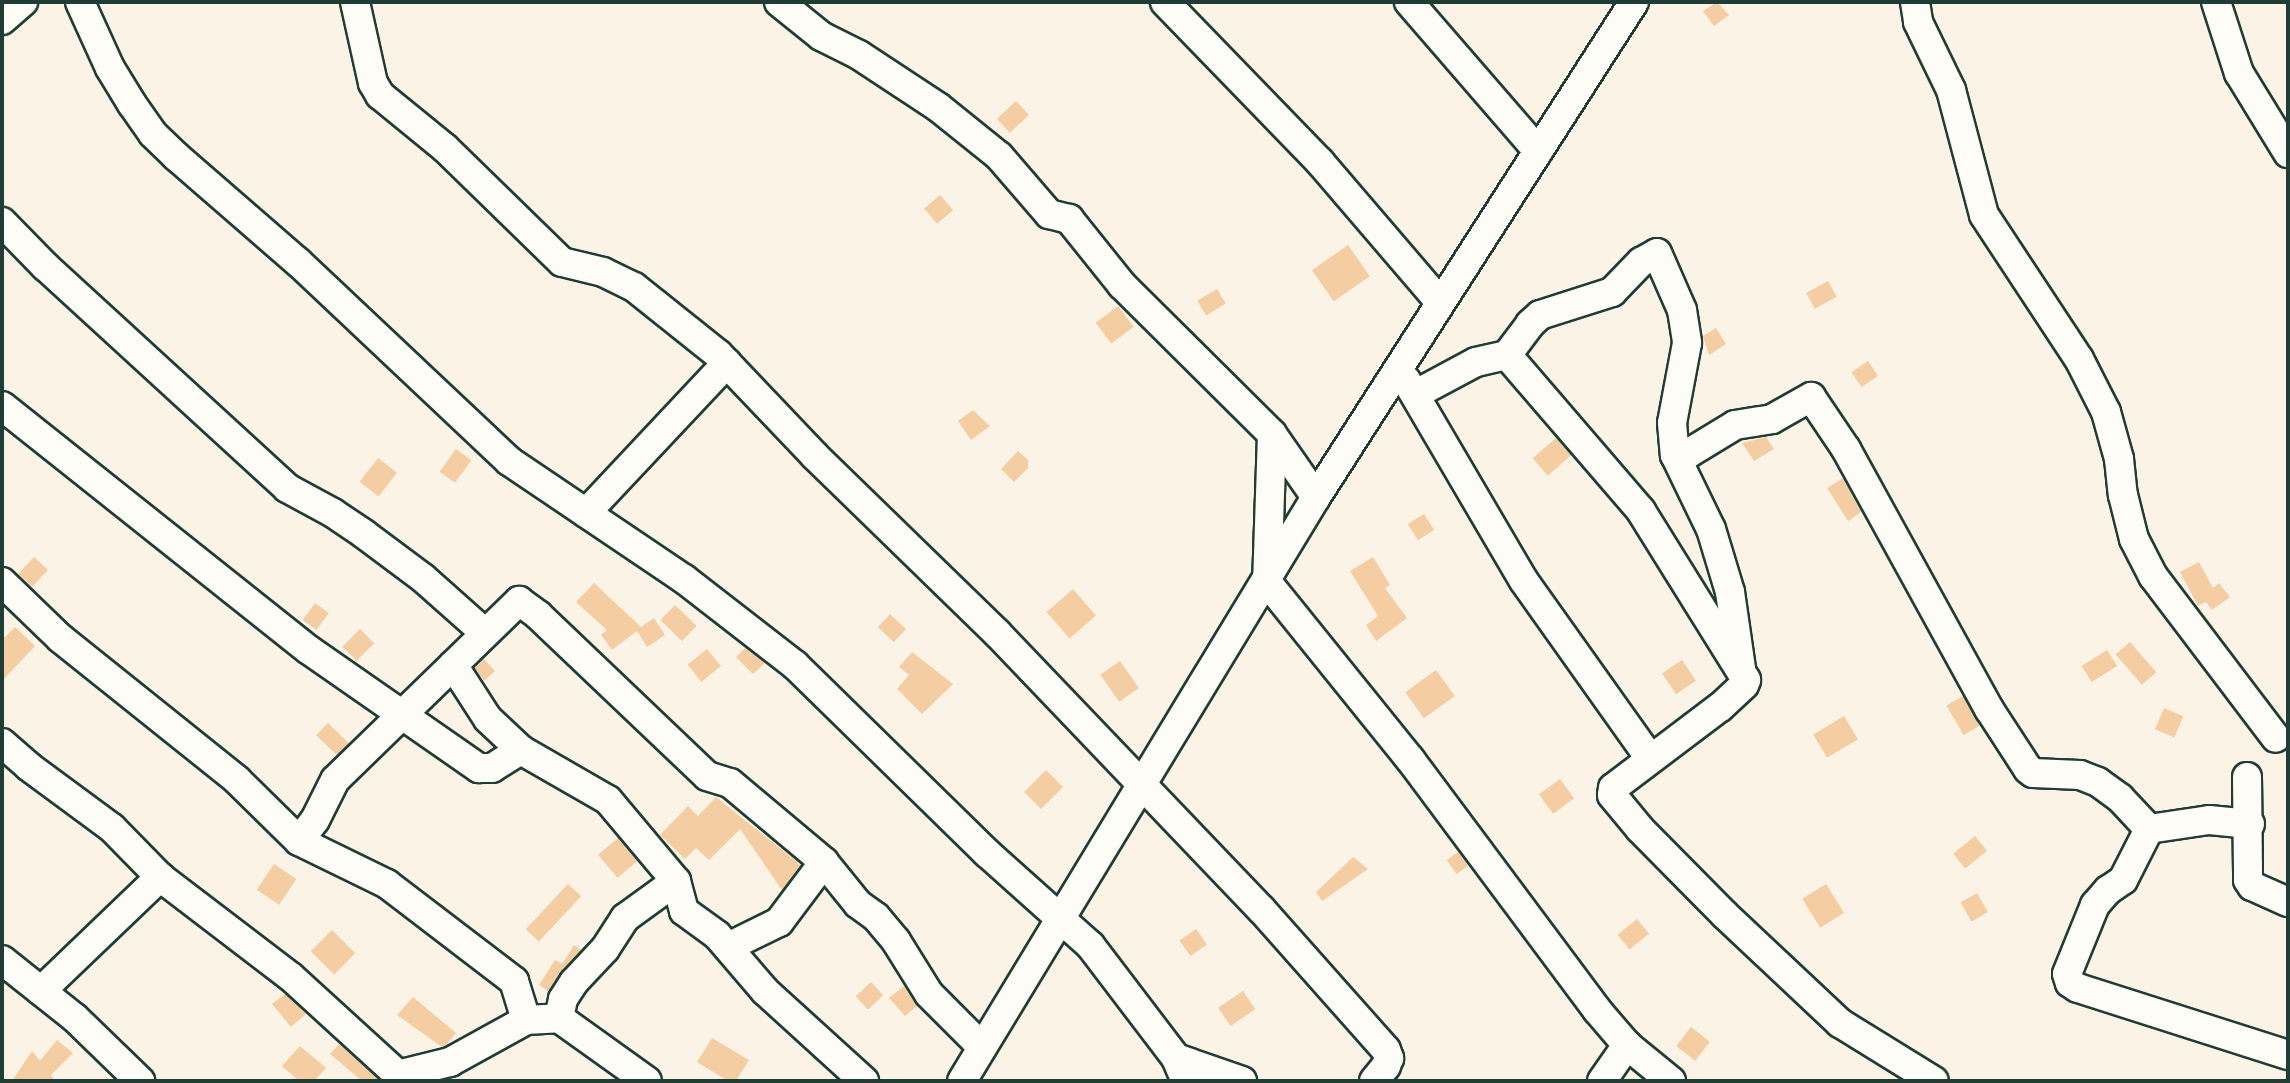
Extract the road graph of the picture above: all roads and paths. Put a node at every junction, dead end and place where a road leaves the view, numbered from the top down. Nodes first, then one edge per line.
1 (23, 2) edge
2 (80, 2) edge
3 (355, 2) edge
4 (779, 2) edge
5 (1165, 2) edge
6 (1409, 2) edge
7 (1634, 2) edge
8 (1915, 2) edge
9 (2216, 2) edge
10 (2, 20) edge
11 (1538, 151) junction
12 (2288, 153) edge
13 (2, 222) edge
14 (1440, 302) junction
15 (1507, 355) junction
16 (727, 363) junction
17 (1398, 369) junction
18 (1416, 394) junction
19 (2, 406) edge
20 (1272, 434) junction
21 (1675, 455) junction
22 (1316, 497) junction
23 (586, 513) junction
24 (2, 582) edge
25 (1267, 582) junction
26 (485, 633) junction
27 (453, 665) junction
28 (1742, 673) junction
29 (401, 715) junction
30 (2282, 734) edge
31 (2, 743) edge
32 (521, 750) junction
33 (1650, 758) junction
34 (2247, 777) junction
35 (1142, 784) junction
36 (2209, 820) junction
37 (2250, 824) junction
38 (2149, 829) junction
39 (299, 841) junction
40 (824, 862) junction
41 (160, 877) junction
42 (676, 881) junction
43 (2288, 902) edge
44 (1059, 921) junction
45 (728, 947) junction
46 (2, 960) edge
47 (41, 991) junction
48 (559, 1018) junction
49 (526, 1020) junction
50 (1627, 1045) junction
51 (982, 1047) junction
52 (2288, 1055) edge
53 (1181, 1070) edge
54 (401, 1078) edge
55 (140, 1081) edge
56 (647, 1081) edge
57 (864, 1081) edge
58 (962, 1081) edge
59 (1242, 1081) edge
60 (1374, 1081) edge
61 (1602, 1081) edge
62 (1671, 1081) edge
63 (1934, 1081) edge

1 - 10 street
2 - 23 street
3 - 16 street
4 - 20 street
5 - 14 street
6 - 11 street
7 - 11 street
8 - 30 street
9 - 12 street
11 - 14 street
13 - 26 street
14 - 17 street
15 - 18 street
15 - 21 street
15 - 28 street
16 - 23 street
16 - 35 street
17 - 18 street
17 - 22 street
18 - 33 street
19 - 29 street
20 - 22 street
20 - 25 street
21 - 28 street
21 - 38 street
22 - 25 street
23 - 44 street
24 - 39 street
25 - 35 street
25 - 50 street
26 - 27 street
26 - 40 street
27 - 29 street
27 - 32 street
28 - 33 street
29 - 32 street
29 - 39 street
30 - 34 street
31 - 41 street
32 - 42 street
33 - 63 street
34 - 36 street
34 - 37 street
35 - 44 street
35 - 60 street
36 - 37 street
36 - 38 street
37 - 43 street
38 - 52 street
39 - 49 street
40 - 45 street
40 - 51 street
41 - 47 street
41 - 54 street
42 - 45 street
42 - 48 street
44 - 51 street
44 - 53 street
45 - 57 street
46 - 47 street
47 - 55 street
48 - 49 street
48 - 56 street
49 - 54 street
50 - 61 street
50 - 62 street
51 - 58 street
53 - 59 street

